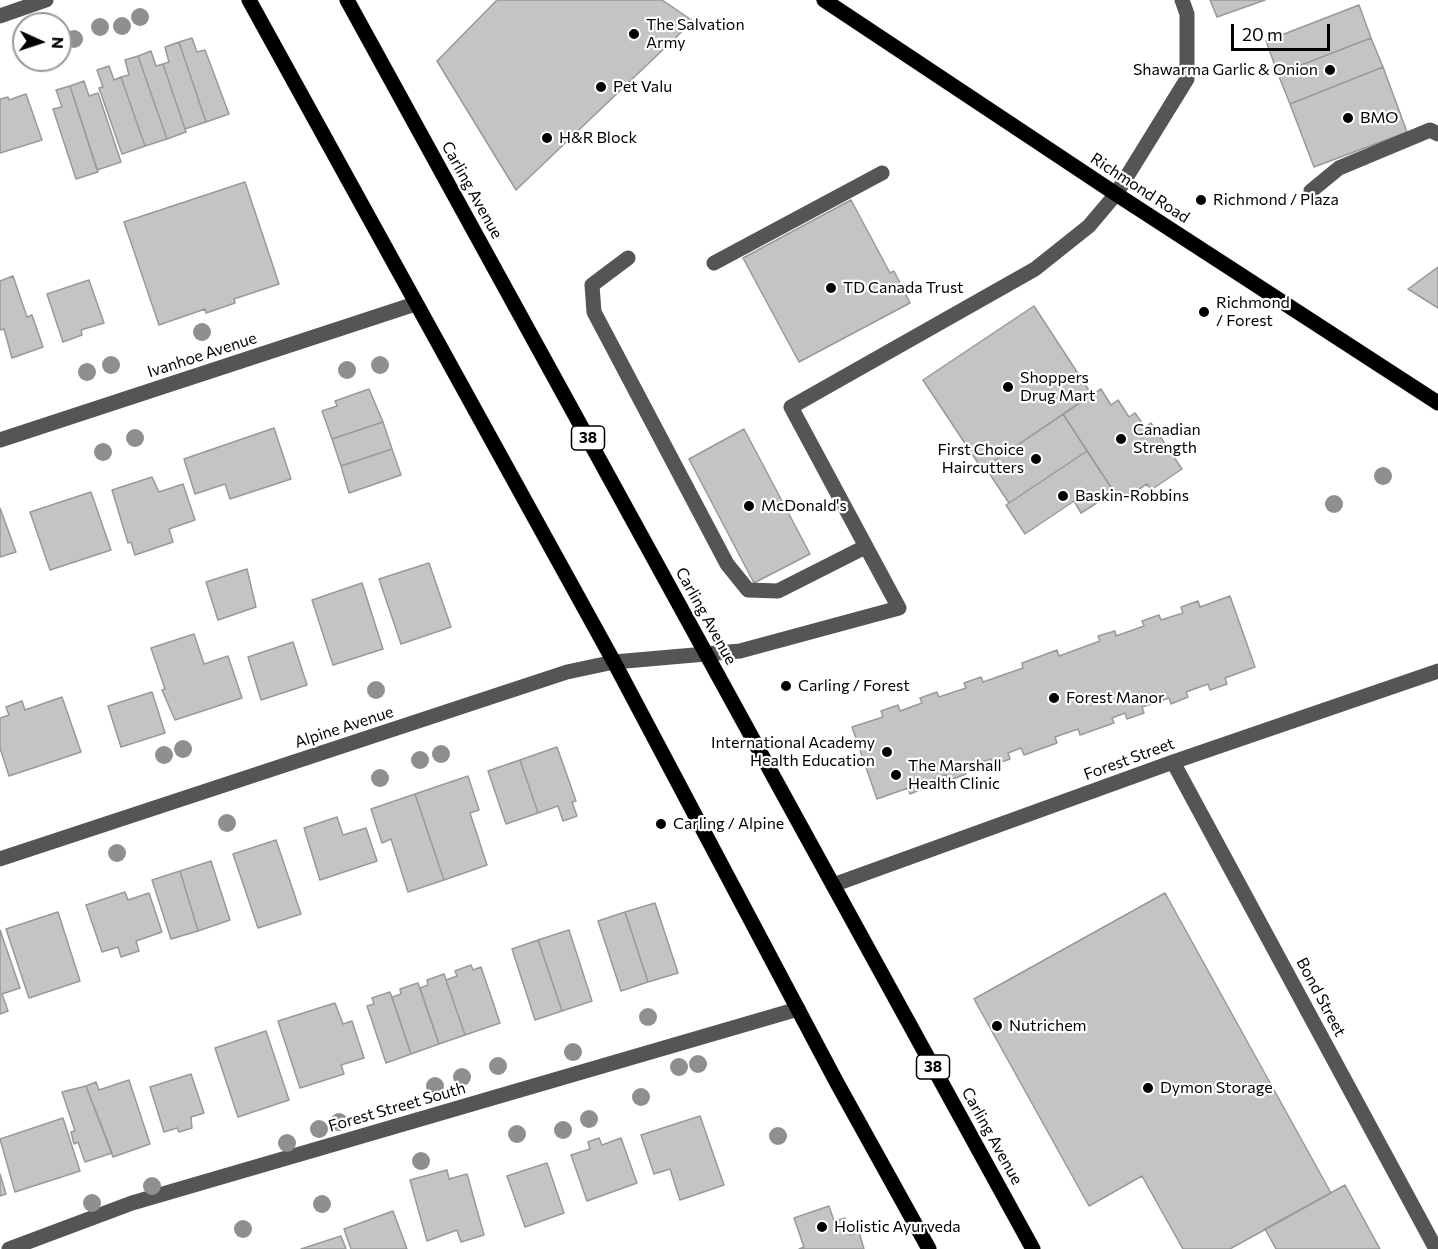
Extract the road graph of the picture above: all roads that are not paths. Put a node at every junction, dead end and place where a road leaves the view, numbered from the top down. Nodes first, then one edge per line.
1 (46, 0) edge
2 (249, 0) edge
3 (347, 0) edge
4 (824, 0) edge
5 (1182, 0) edge
6 (0, 16) edge
7 (1438, 134) edge
8 (882, 173) dead end
9 (1311, 191) dead end
10 (1116, 195) junction
11 (628, 258) dead end
12 (714, 263) dead end
13 (415, 304) junction
14 (1438, 403) edge
15 (0, 440) edge
16 (865, 547) junction
17 (705, 652) junction
18 (614, 662) junction
19 (1438, 671) edge
20 (1173, 762) junction
21 (0, 859) edge
22 (833, 885) junction
23 (798, 1009) junction
24 (9, 1249) edge
25 (929, 1249) edge
26 (1033, 1249) edge
27 (1436, 1249) edge

1 - 6 street
2 - 13 main road
3 - 17 main road, Carling Avenue / 38
4 - 10 main road, Richmond Road
5 - 10 street
7 - 9 street
8 - 12 street
10 - 14 main road, Richmond Road
10 - 16 street
11 - 16 street
13 - 15 street, Ivanhoe Avenue
13 - 18 main road
16 - 17 street, Alpine Avenue
17 - 18 street, Alpine Avenue
17 - 22 main road, Carling Avenue / 38
18 - 21 street, Alpine Avenue
18 - 23 main road
19 - 20 street, Forest Street
20 - 22 street, Forest Street
20 - 27 street, Bond Street
22 - 26 main road, Carling Avenue / 38
23 - 24 street, Forest Street South
23 - 25 main road

